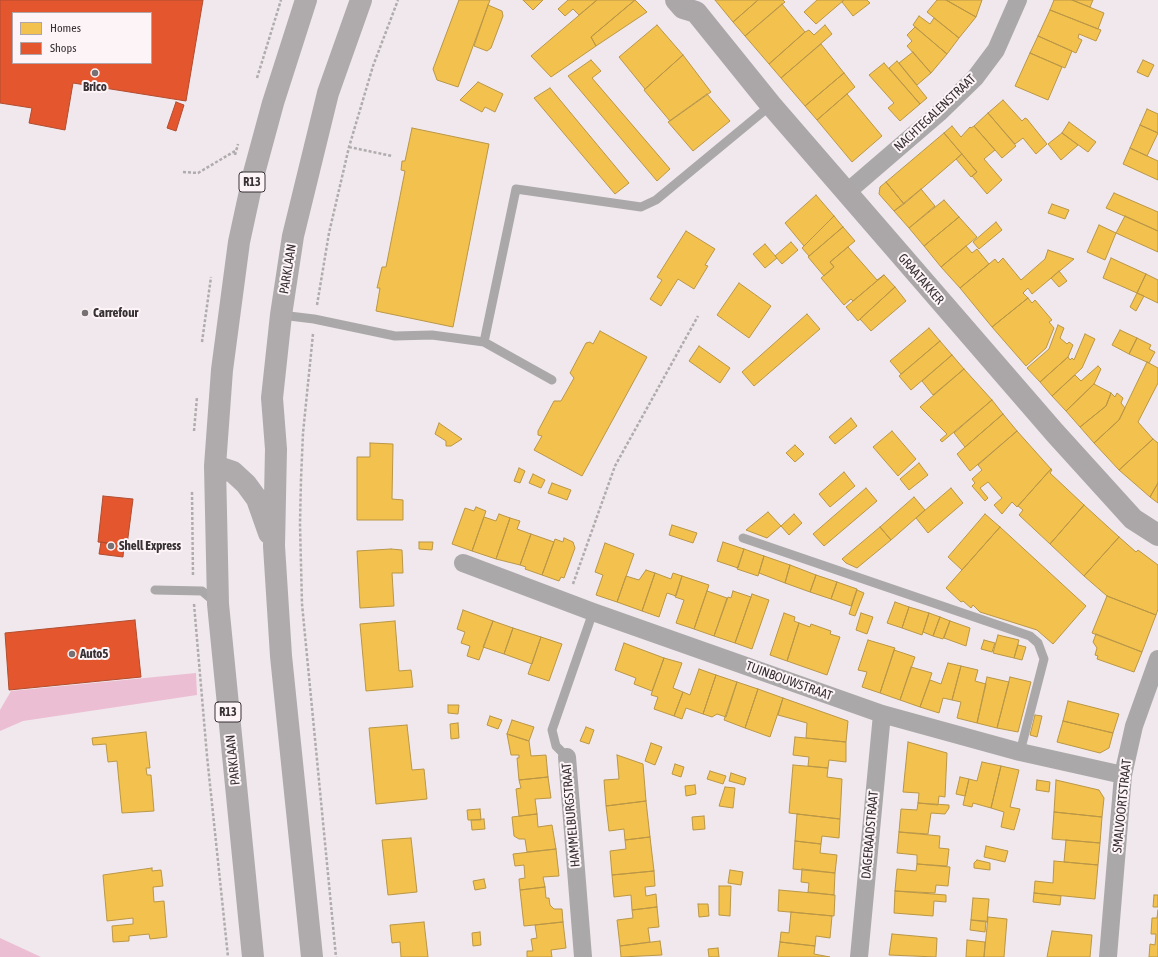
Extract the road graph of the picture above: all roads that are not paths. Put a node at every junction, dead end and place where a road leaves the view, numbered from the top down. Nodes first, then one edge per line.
1 (306, 0) edge
2 (361, 0) edge
3 (676, 0) edge
4 (1018, 0) edge
5 (696, 6) edge
6 (771, 105) junction
7 (846, 192) junction
8 (280, 315) junction
9 (484, 342) junction
10 (552, 380) dead end
11 (215, 466) junction
12 (1158, 535) edge
13 (743, 538) dead end
14 (274, 546) junction
15 (463, 563) dead end
16 (155, 590) dead end
17 (218, 604) junction
18 (593, 612) junction
19 (1158, 659) edge
20 (882, 714) junction
21 (1020, 752) junction
22 (567, 757) joint
23 (1123, 775) junction
24 (253, 957) edge
25 (312, 957) edge
26 (583, 957) edge
27 (859, 957) edge
28 (1108, 957) edge

1 - 11 main road, PARKLAAN / R13
2 - 8 main road, PARKLAAN
3 - 5 street, GRAATAKKER
4 - 7 street, NACHTEGALENSTRAAT
5 - 6 street, GRAATAKKER
6 - 7 street, GRAATAKKER
6 - 9 lane
7 - 12 street, GRAATAKKER
8 - 9 lane
8 - 14 main road, PARKLAAN
9 - 10 lane
11 - 14 main road, PARKLAAN
11 - 17 main road, PARKLAAN / R13
13 - 21 lane
14 - 25 main road, PARKLAAN
15 - 18 street, TUINBOUWSTRAAT
16 - 17 lane
17 - 24 main road, PARKLAAN / R13
18 - 20 street, TUINBOUWSTRAAT
18 - 22 lane, HAMMELBURGSTRAAT
19 - 23 street, SMALVOORTSTRAAT
20 - 21 street, TUINBOUWSTRAAT
20 - 27 street, DAGERAADSTRAAT
21 - 23 street, TUINBOUWSTRAAT
22 - 26 street, HAMMELBURGSTRAAT
23 - 28 street, SMALVOORTSTRAAT

